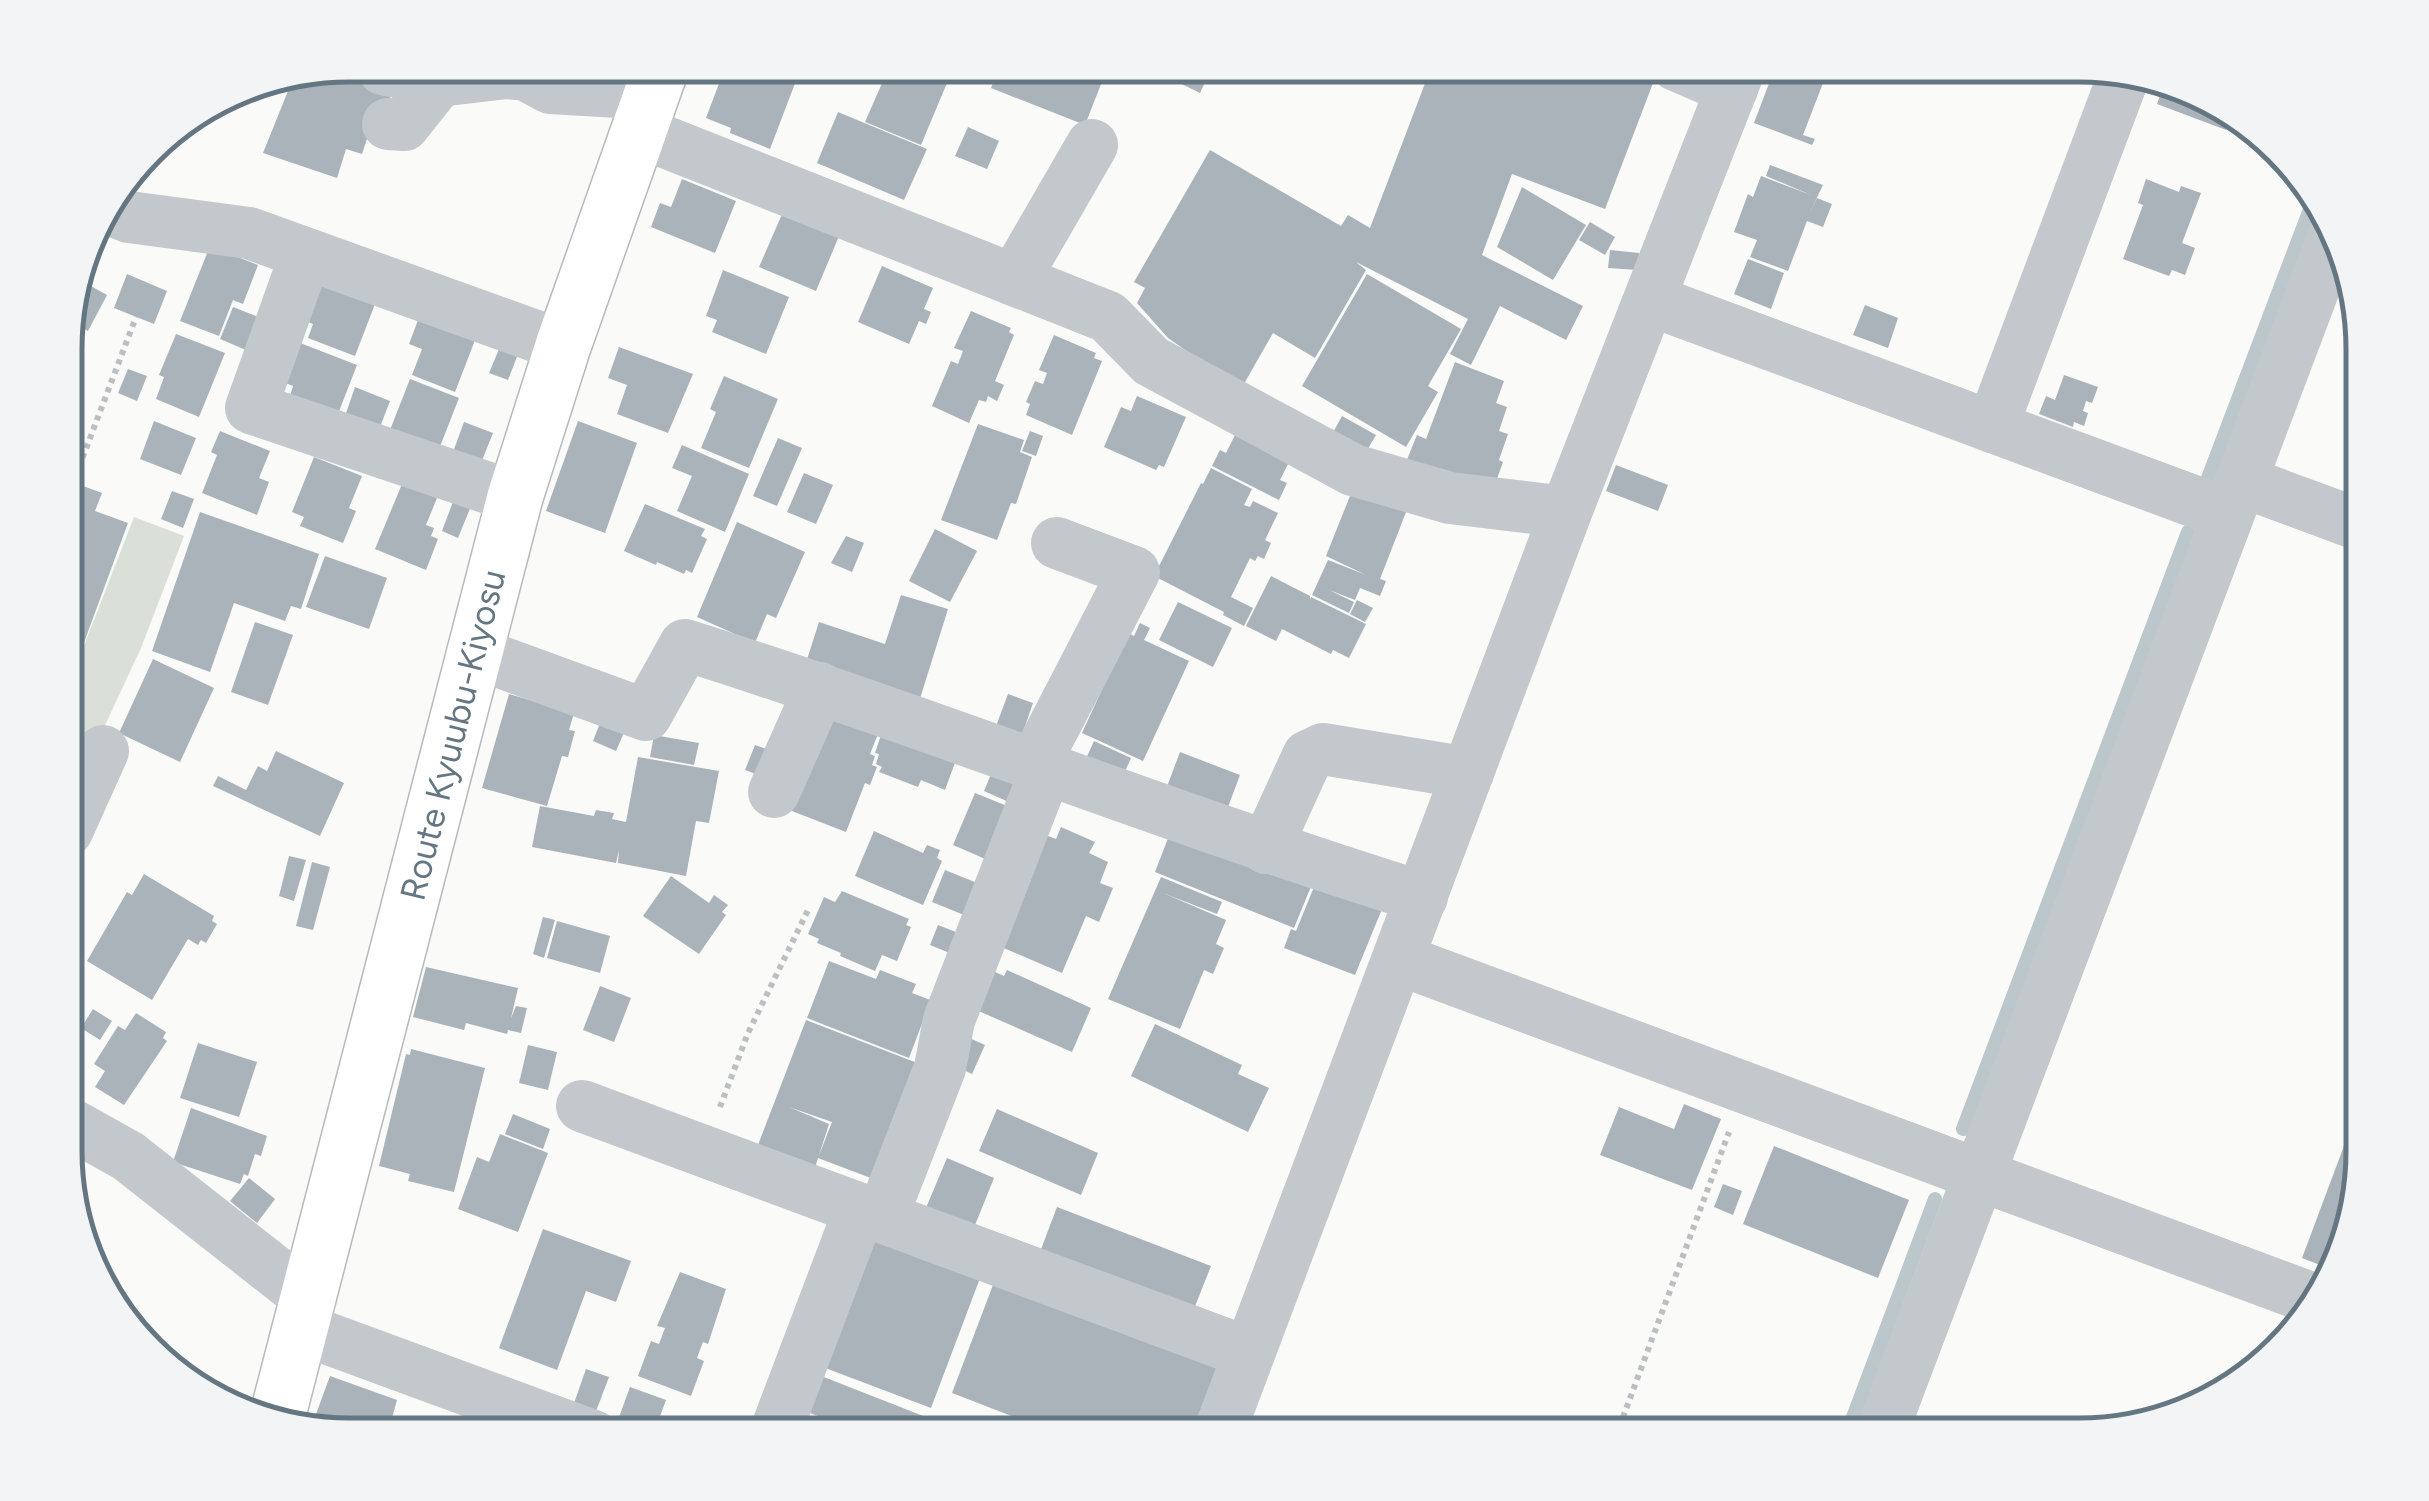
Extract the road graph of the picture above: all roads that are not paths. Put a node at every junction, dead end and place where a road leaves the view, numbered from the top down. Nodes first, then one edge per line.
1 (1735, 82) edge
2 (437, 83) edge
3 (541, 83) edge
4 (2120, 86) edge
5 (652, 97) edge
6 (388, 124) dead end
7 (1092, 145) dead end
8 (120, 213) edge
9 (2327, 253) edge
10 (306, 254) junction
11 (1014, 280) junction
12 (1650, 300) junction
13 (563, 346) junction
14 (1992, 427) junction
15 (515, 497) junction
16 (2234, 498) junction
17 (1566, 512) junction
18 (2346, 522) edge
19 (1056, 543) dead end
20 (473, 652) junction
21 (820, 688) junction
22 (103, 751) dead end
23 (1041, 765) junction
24 (1468, 773) junction
25 (774, 792) dead end
26 (82, 798) edge
27 (1266, 848) junction
28 (1422, 896) junction
29 (1398, 959) junction
30 (582, 1106) dead end
31 (82, 1130) edge
32 (1979, 1175) junction
33 (871, 1213) junction
34 (2304, 1295) edge
35 (306, 1314) junction
36 (1249, 1353) junction
37 (280, 1409) edge
38 (537, 1418) edge
39 (782, 1418) edge
40 (1225, 1418) edge
41 (1888, 1418) edge

1 - 12 street
2 - 6 street
3 - 5 street
4 - 14 street
5 - 11 street
5 - 13 main road, Route Kyuubu-Kiyosu
7 - 11 street
8 - 10 street
9 - 16 street
10 - 13 street
10 - 15 street
11 - 17 street
12 - 14 street
12 - 17 street
13 - 15 main road, Route Kyuubu-Kiyosu
14 - 16 street
15 - 20 main road, Route Kyuubu-Kiyosu
16 - 18 street
16 - 32 street
17 - 24 street
19 - 23 street
20 - 21 street
20 - 35 main road, Route Kyuubu-Kiyosu
21 - 23 street
21 - 25 street
22 - 26 street
23 - 27 street
23 - 33 street
24 - 27 street
24 - 28 street
27 - 28 street
28 - 29 street
29 - 32 street
29 - 36 street
30 - 33 street
31 - 35 street
32 - 34 street
32 - 41 street
33 - 36 street
33 - 39 street
35 - 37 main road, Route Kyuubu-Kiyosu
35 - 38 street
36 - 40 street

